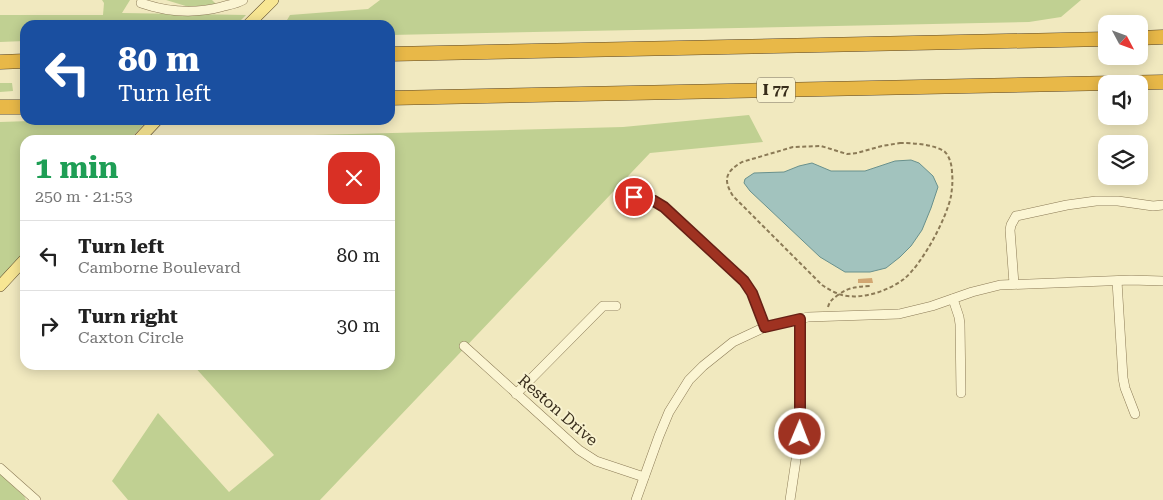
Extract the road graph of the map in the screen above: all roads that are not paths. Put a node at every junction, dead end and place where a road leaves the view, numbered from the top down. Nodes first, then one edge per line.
1 (243, 0) edge
2 (271, 2) edge
3 (141, 3) dead end
4 (253, 20) edge
5 (1163, 37) edge
6 (1148, 38) edge
7 (1098, 39) edge
8 (395, 54) edge
9 (20, 61) edge
10 (0, 62) edge
11 (1163, 82) edge
12 (395, 98) edge
13 (0, 107) edge
14 (20, 107) edge
15 (152, 125) edge
16 (143, 135) edge
17 (634, 197) dead end
18 (1163, 205) edge
19 (20, 264) edge
20 (1117, 281) junction
21 (1163, 281) edge
22 (1014, 284) junction
23 (0, 286) edge
24 (953, 299) junction
25 (616, 306) dead end
26 (800, 319) junction
27 (765, 327) junction
28 (464, 346) dead end
29 (516, 394) junction
30 (960, 394) dead end
31 (1135, 414) dead end
32 (0, 468) edge
33 (644, 477) junction
34 (36, 500) edge
35 (636, 500) edge
36 (790, 500) edge

1 - 3 street
2 - 4 main road
5 - 6 highway
7 - 8 highway
9 - 10 highway
11 - 12 highway, I 77
13 - 14 highway
15 - 16 main road
17 - 27 street
18 - 22 street
19 - 23 main road
20 - 21 street
20 - 22 street
20 - 31 street
22 - 24 street
24 - 26 street
24 - 30 street
25 - 29 street
26 - 27 street
26 - 36 street
27 - 33 street
28 - 29 street, Reston Drive
29 - 33 street, Reston Drive
32 - 34 street
33 - 35 street

